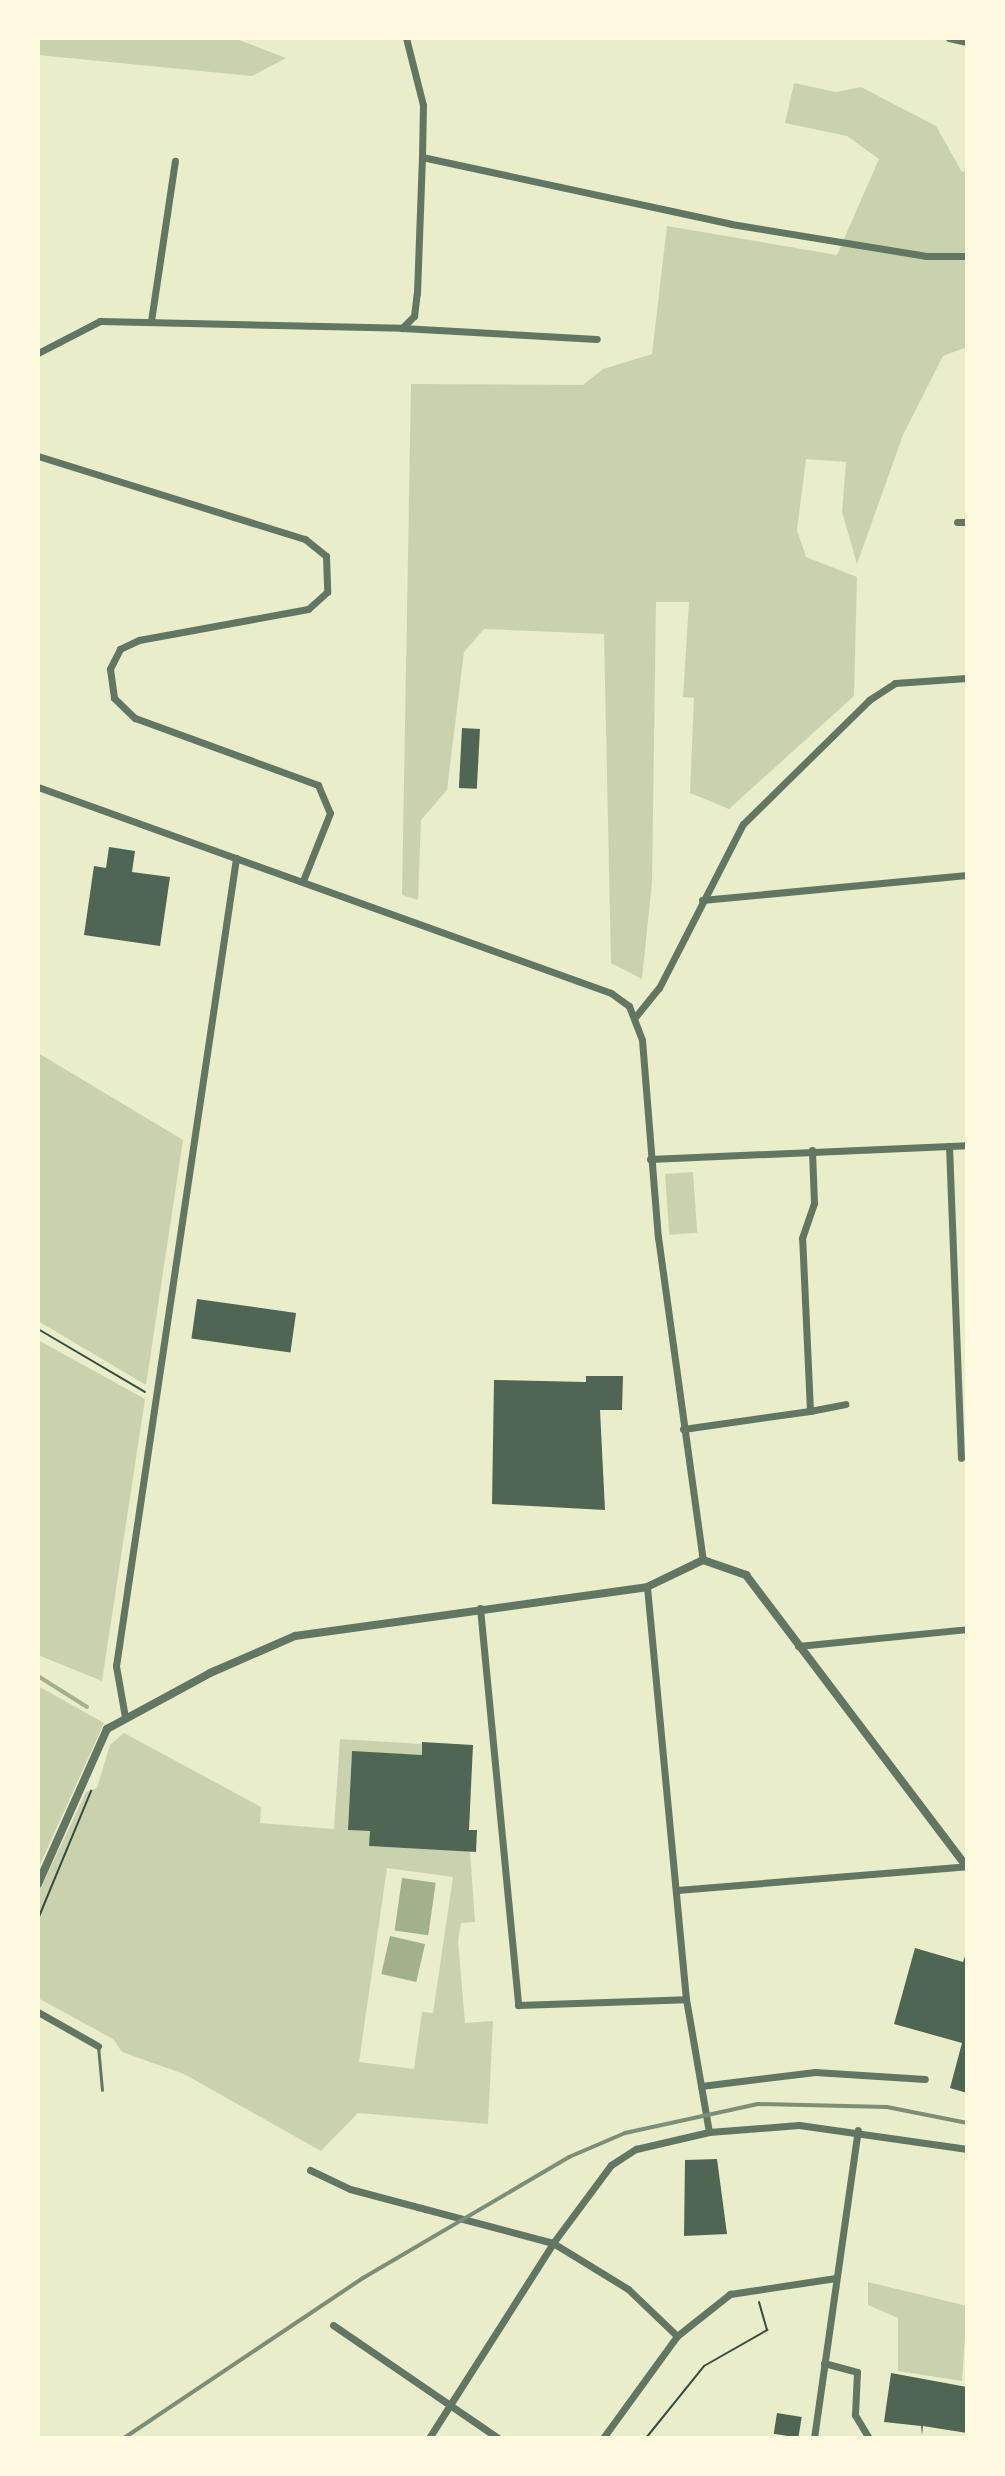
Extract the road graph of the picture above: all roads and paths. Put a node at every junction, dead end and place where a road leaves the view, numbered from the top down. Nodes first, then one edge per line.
1 (406, 38) edge
2 (949, 38) edge
3 (967, 42) edge
4 (422, 157) junction
5 (175, 161) dead end
6 (967, 256) edge
7 (151, 321) junction
8 (402, 328) junction
9 (597, 339) dead end
10 (38, 353) edge
11 (38, 456) edge
12 (957, 522) dead end
13 (967, 522) edge
14 (967, 678) edge
15 (38, 787) edge
16 (236, 858) junction
17 (967, 875) edge
18 (303, 881) junction
19 (702, 900) junction
20 (636, 1016) junction
21 (967, 1145) edge
22 (949, 1146) junction
23 (812, 1150) junction
24 (650, 1159) junction
25 (38, 1329) edge
26 (153, 1396) junction
27 (845, 1404) dead end
28 (810, 1411) junction
29 (683, 1429) junction
30 (963, 1429) edge
31 (961, 1458) dead end
32 (703, 1560) junction
33 (647, 1587) junction
34 (480, 1608) junction
35 (967, 1629) edge
36 (797, 1646) junction
37 (125, 1717) junction
38 (89, 1763) junction
39 (967, 1866) edge
40 (38, 1884) edge
41 (677, 1890) junction
42 (38, 1919) edge
43 (686, 1999) junction
44 (38, 2012) edge
45 (98, 2046) joint
46 (925, 2079) dead end
47 (701, 2086) junction
48 (102, 2090) dead end
49 (858, 2130) junction
50 (709, 2132) junction
51 (967, 2149) edge
52 (310, 2170) dead end
53 (553, 2243) junction
54 (836, 2278) junction
55 (754, 2287) junction
56 (333, 2325) dead end
57 (677, 2336) junction
58 (824, 2363) junction
59 (453, 2405) junction
60 (429, 2438) edge
61 (498, 2438) edge
62 (603, 2438) edge
63 (646, 2438) edge
64 (814, 2438) edge
65 (869, 2438) edge

1 - 4 street
2 - 3 street
4 - 6 street
4 - 8 street
5 - 7 street
7 - 8 street
7 - 10 street
8 - 9 street
11 - 18 street
12 - 13 street
14 - 19 street
15 - 16 street
16 - 18 street
16 - 26 street
17 - 19 street
18 - 20 street
19 - 20 street
20 - 24 street
21 - 22 street
22 - 23 street
22 - 30 street
23 - 24 street
23 - 28 street
24 - 29 street
25 - 26 path
26 - 37 street
27 - 28 street
28 - 29 street
29 - 32 street
30 - 31 street
32 - 33 street
32 - 36 street
33 - 34 street
33 - 41 street
34 - 37 street
34 - 43 street
35 - 36 street
36 - 39 street
37 - 38 street
38 - 40 street
38 - 42 path
39 - 41 street
41 - 43 street
43 - 47 street
44 - 45 street
45 - 48 lane
46 - 47 street
47 - 50 street
49 - 50 street
49 - 51 street
49 - 54 street
50 - 53 street
52 - 53 street
53 - 57 street
53 - 59 street
54 - 55 street
54 - 58 street
55 - 57 street
55 - 63 path
56 - 59 street
57 - 62 street
58 - 64 street
58 - 65 street
59 - 60 street
59 - 61 street

